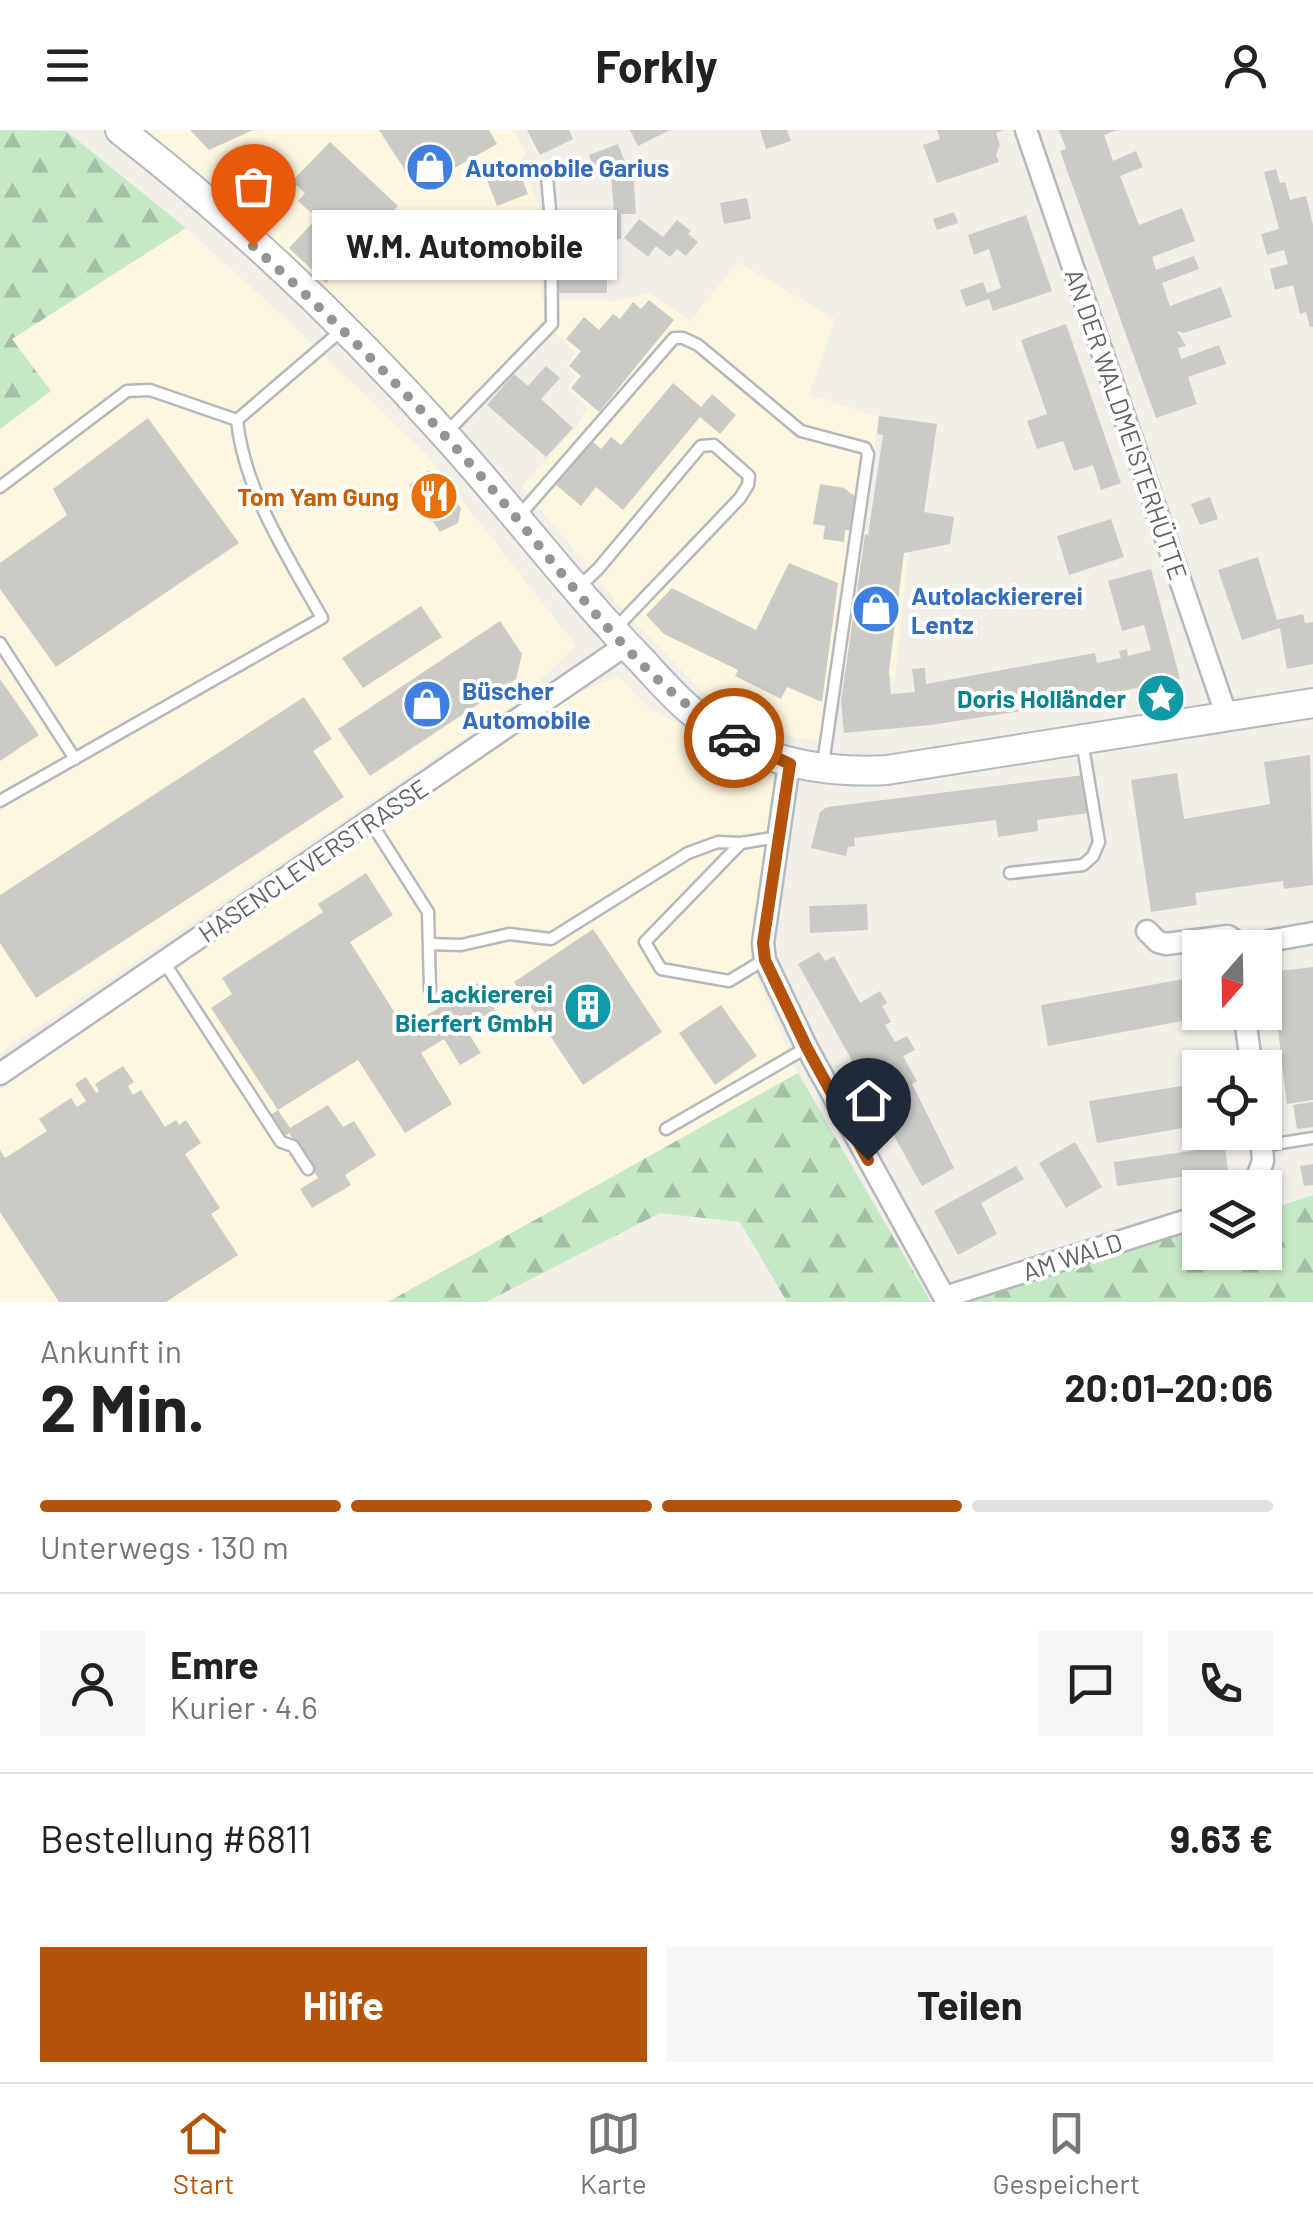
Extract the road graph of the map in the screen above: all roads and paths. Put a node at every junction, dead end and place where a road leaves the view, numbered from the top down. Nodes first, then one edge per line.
1 (120, 130) edge
2 (1026, 130) edge
3 (546, 177) dead end
4 (342, 329) junction
5 (237, 420) junction
6 (445, 434) junction
7 (0, 487) edge
8 (517, 518) junction
9 (575, 590) junction
10 (620, 638) junction
11 (0, 643) edge
12 (1313, 704) edge
13 (1227, 717) junction
14 (1082, 740) junction
15 (75, 758) junction
16 (790, 764) junction
17 (822, 770) junction
18 (0, 802) edge
19 (370, 821) junction
20 (778, 837) junction
21 (740, 843) junction
22 (1010, 872) dead end
23 (1147, 931) dead end
24 (1313, 933) edge
25 (1282, 939) edge
26 (1182, 942) edge
27 (429, 944) junction
28 (765, 960) junction
29 (164, 962) junction
30 (430, 989) dead end
31 (807, 1048) junction
32 (0, 1074) edge
33 (666, 1129) dead end
34 (1313, 1138) edge
35 (1282, 1139) edge
36 (308, 1169) dead end
37 (1182, 1222) edge
38 (946, 1300) edge

1 - 4 main road
2 - 13 street, AN DER WALDMEISTERHÜTTE
3 - 6 lane
4 - 5 lane
4 - 6 main road
5 - 7 lane
5 - 15 lane
6 - 8 main road
8 - 9 main road
8 - 17 lane
9 - 10 main road
9 - 10 lane
10 - 16 main road
10 - 19 street, HASENCLEVERSTRASSE
11 - 15 lane
12 - 13 main road
13 - 14 main road
14 - 17 main road
14 - 22 lane
15 - 18 lane
16 - 17 main road
16 - 20 street
19 - 27 lane
19 - 29 street, HASENCLEVERSTRASSE
20 - 21 lane
20 - 28 street
21 - 27 lane
21 - 28 lane
23 - 26 street
24 - 25 street
27 - 30 lane
28 - 31 street
29 - 32 street, HASENCLEVERSTRASSE
29 - 36 lane
31 - 33 lane
31 - 38 street
34 - 35 lane
37 - 38 street, AM WALD

